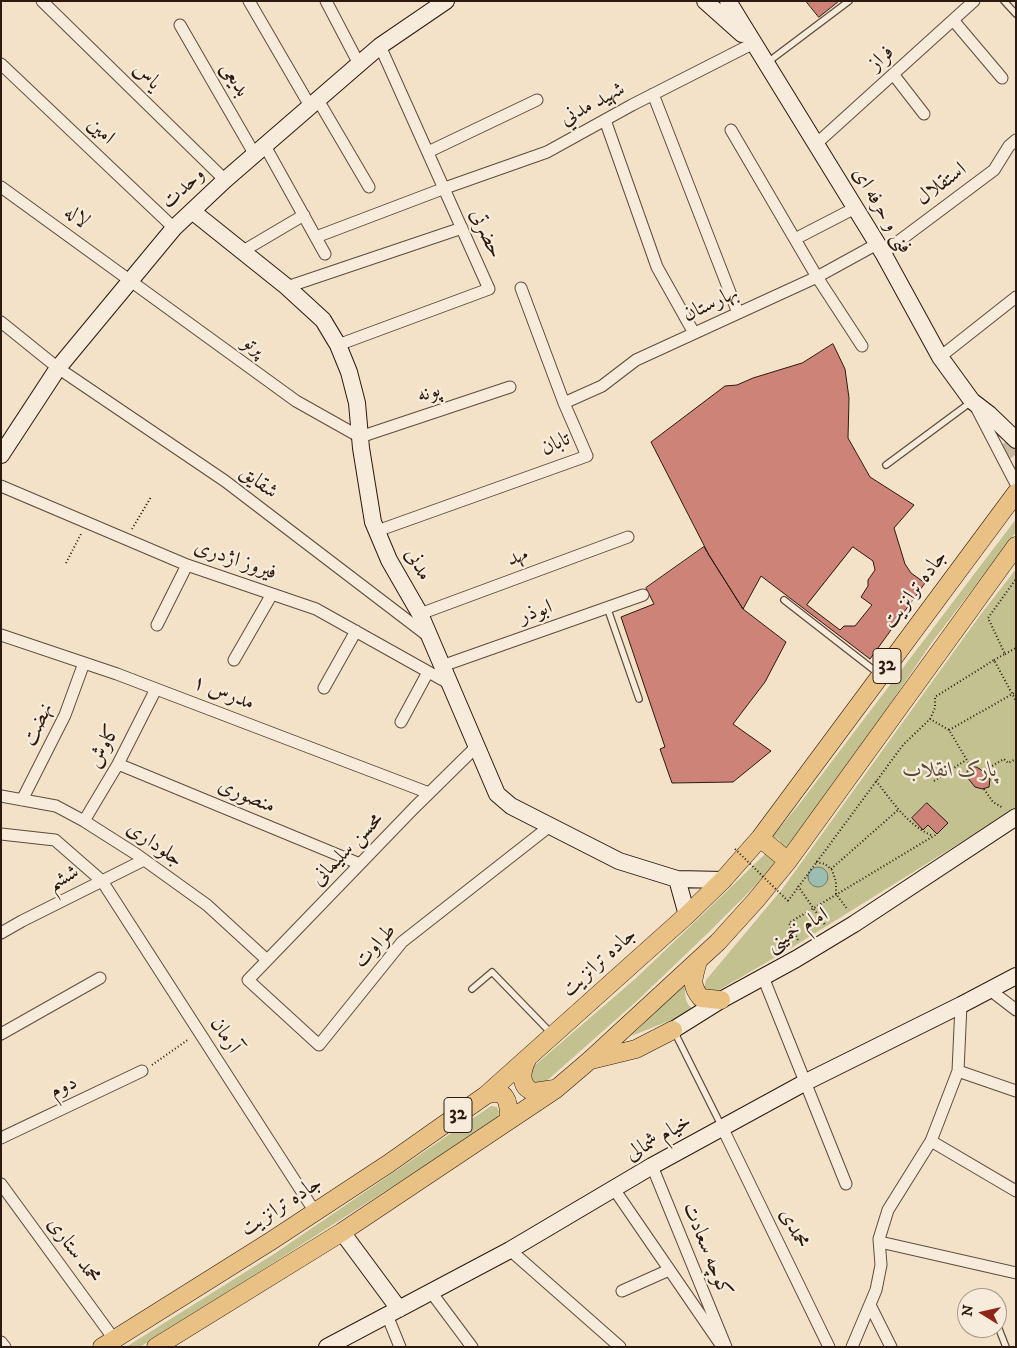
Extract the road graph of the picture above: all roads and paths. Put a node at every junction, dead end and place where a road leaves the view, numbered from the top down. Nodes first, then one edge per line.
1 (42, 1) edge
2 (249, 1) edge
3 (326, 1) edge
4 (446, 1) edge
5 (704, 1) edge
6 (728, 1) edge
7 (849, 1) edge
8 (974, 1) edge
9 (1004, 1) edge
10 (1016, 14) edge
11 (953, 20) junction
12 (180, 25) dead end
13 (754, 43) junction
14 (380, 46) junction
15 (1, 64) edge
16 (358, 64) junction
17 (766, 64) junction
18 (893, 74) junction
19 (1002, 78) dead end
20 (653, 94) junction
21 (537, 100) dead end
22 (314, 103) junction
23 (924, 114) dead end
24 (605, 120) junction
25 (731, 130) dead end
26 (1016, 140) edge
27 (816, 144) junction
28 (260, 150) junction
29 (428, 152) junction
30 (225, 180) junction
31 (1, 187) edge
32 (370, 187) dead end
33 (444, 188) junction
34 (855, 208) junction
35 (192, 211) junction
36 (304, 215) junction
37 (174, 228) junction
38 (462, 228) junction
39 (316, 237) junction
40 (795, 239) junction
41 (880, 249) junction
42 (242, 251) junction
43 (325, 254) dead end
44 (818, 277) junction
45 (130, 279) junction
46 (288, 287) junction
47 (522, 288) dead end
48 (1016, 297) edge
49 (738, 313) junction
50 (3, 327) edge
51 (694, 333) junction
52 (338, 345) junction
53 (862, 346) dead end
54 (940, 356) junction
55 (58, 368) junction
56 (510, 387) dead end
57 (972, 400) junction
58 (564, 403) junction
59 (360, 437) junction
60 (1016, 440) edge
61 (1, 455) edge
62 (886, 465) dead end
63 (1016, 484) edge
64 (1, 486) edge
65 (1016, 493) edge
66 (152, 497) dead end
67 (87, 523) junction
68 (377, 531) junction
69 (628, 537) dead end
70 (126, 539) junction
71 (1015, 547) edge
72 (66, 563) dead end
73 (187, 565) junction
74 (1016, 579) edge
75 (272, 594) junction
76 (642, 595) dead end
77 (784, 600) dead end
78 (607, 607) junction
79 (420, 614) junction
80 (157, 625) dead end
81 (356, 631) junction
82 (1, 635) edge
83 (430, 637) junction
84 (1016, 648) edge
85 (1005, 654) junction
86 (234, 660) dead end
87 (994, 660) junction
88 (84, 663) junction
89 (435, 669) junction
90 (880, 675) junction
91 (324, 688) dead end
92 (156, 689) junction
93 (1016, 692) edge
94 (1012, 694) junction
95 (639, 699) dead end
96 (1016, 701) edge
97 (930, 719) junction
98 (401, 722) dead end
99 (949, 730) junction
100 (476, 747) junction
101 (1016, 759) edge
102 (966, 760) junction
103 (118, 764) junction
104 (971, 768) dead end
105 (983, 772) dead end
106 (876, 781) junction
107 (934, 781) dead end
108 (984, 789) dead end
109 (430, 793) junction
110 (1, 796) edge
111 (22, 800) junction
112 (898, 810) junction
113 (1013, 811) edge
114 (84, 821) junction
115 (550, 826) junction
116 (1, 834) edge
117 (937, 834) dead end
118 (933, 836) junction
119 (760, 838) junction
120 (736, 850) dead end
121 (144, 860) junction
122 (788, 861) junction
123 (816, 862) junction
124 (360, 864) junction
125 (831, 869) junction
126 (677, 878) junction
127 (723, 880) junction
128 (102, 881) junction
129 (798, 886) junction
130 (836, 894) junction
131 (814, 908) junction
132 (848, 910) dead end
133 (687, 915) junction
134 (826, 925) dead end
135 (1, 933) edge
136 (798, 942) dead end
137 (268, 960) junction
138 (698, 961) junction
139 (1016, 976) edge
140 (763, 977) junction
141 (100, 978) dead end
142 (248, 980) joint
143 (472, 989) dead end
144 (990, 990) junction
145 (720, 1000) junction
146 (961, 1005) junction
147 (1016, 1010) edge
148 (673, 1030) junction
149 (200, 1032) junction
150 (1, 1034) edge
151 (553, 1036) junction
152 (528, 1060) junction
153 (590, 1060) junction
154 (142, 1071) joint
155 (958, 1071) junction
156 (804, 1083) junction
157 (556, 1089) junction
158 (1016, 1091) edge
159 (486, 1096) junction
160 (509, 1119) junction
161 (722, 1127) junction
162 (1, 1138) edge
163 (931, 1140) junction
164 (652, 1166) junction
165 (846, 1184) dead end
166 (2, 1186) edge
167 (614, 1189) junction
168 (1016, 1191) edge
169 (316, 1212) junction
170 (342, 1232) junction
171 (880, 1242) junction
172 (510, 1250) junction
173 (669, 1270) junction
174 (1016, 1273) edge
175 (622, 1291) dead end
176 (431, 1292) junction
177 (870, 1305) junction
178 (393, 1312) junction
179 (1, 1342) edge
180 (108, 1343) edge
181 (5, 1347) edge
182 (156, 1347) edge
183 (327, 1347) edge
184 (400, 1347) edge
185 (472, 1347) edge
186 (620, 1347) edge
187 (722, 1347) edge
188 (726, 1347) edge
189 (830, 1347) edge
190 (852, 1347) edge
191 (891, 1347) edge

1 - 30 street, یاس
2 - 22 street
3 - 16 street
4 - 14 street, وحدت
5 - 13 street
6 - 13 street, فنی و حرفه ای
7 - 17 lane
8 - 11 street, فراز
9 - 10 lane
11 - 18 street, فراز
11 - 19 street
12 - 28 street, بدیعی
13 - 17 street, فنی و حرفه ای
13 - 20 street, شهيد مدني
14 - 16 street, وحدت
14 - 29 street, حضرتی
15 - 37 street, امین
16 - 22 street, وحدت
17 - 27 street, فنی و حرفه ای
18 - 23 street
18 - 27 street, فراز
20 - 24 street, شهيد مدني
20 - 49 street
21 - 29 street
22 - 28 street, وحدت
22 - 32 street
24 - 33 street, شهيد مدني
24 - 51 street
25 - 40 street
26 - 41 street, استقلال
27 - 34 street, فنی و حرفه ای
28 - 30 street, وحدت
28 - 36 street, بدیعی
29 - 33 street, حضرتی
30 - 35 street, وحدت
31 - 45 street, لاله
33 - 38 street, حضرتی
33 - 39 street, شهيد مدني
34 - 40 street
34 - 41 street, فنی و حرفه ای
35 - 37 street, وحدت
35 - 42 street, مدنی
36 - 39 street, بدیعی
36 - 42 street
37 - 45 street, وحدت
38 - 46 street
38 - 52 street, حضرتی
39 - 43 street, بدیعی
40 - 44 street
41 - 44 street, بهارستان
41 - 54 street, فنی و حرفه ای
42 - 46 street, مدنی
44 - 49 street, بهارستان
44 - 53 street
45 - 55 street, وحدت
45 - 59 street, پرتو
46 - 52 street, مدنی
47 - 58 street, تابان
48 - 54 street
49 - 51 street, بهارستان
50 - 55 street, شقایق
51 - 58 street, بهارستان
52 - 59 street, مدنی
54 - 57 street, فنی و حرفه ای
55 - 61 street, وحدت
55 - 83 street, شقایق
56 - 59 street, پونه
57 - 60 street, فنی و حرفه ای
57 - 62 lane
57 - 63 street
58 - 68 street, تابان
59 - 68 street, مدنی
64 - 67 street, فیروز اژدری
65 - 90 main road, جاده ترانزیت / 32
66 - 70 path
67 - 70 street, فیروز اژدری
67 - 72 path
68 - 79 street, مدنی
69 - 79 street, مهد
70 - 73 street, فیروز اژدری
71 - 122 main road, 32
73 - 75 street, فیروز اژدری
73 - 80 street
74 - 85 path
75 - 81 street, فیروز اژدری
75 - 86 street
76 - 78 street, ابوذر
77 - 90 lane
78 - 89 street, ابوذر
78 - 95 lane
79 - 83 street, مدنی
81 - 89 street, فیروز اژدری
81 - 91 street
82 - 88 street, مدرس ۱
83 - 89 street, مدنی
84 - 85 path
85 - 87 path
87 - 94 path
87 - 97 path
88 - 92 street, مدرس ۱
88 - 111 street, نهضت
89 - 98 street
89 - 100 street, مدنی
90 - 119 main road, جاده ترانزیت / 32
92 - 103 street, کاوش
92 - 109 street, مدرس ۱
93 - 94 path
94 - 96 path
94 - 99 path
97 - 99 path
97 - 106 path
99 - 102 path
100 - 109 street, محسن سلیمانی
100 - 115 street, مدنی
101 - 105 path
102 - 104 path
102 - 107 path
103 - 114 street, کاوش
103 - 124 street, منصوری
106 - 112 path
106 - 123 path
108 - 113 path
109 - 124 street, محسن سلیمانی
110 - 111 street, جلوداری
111 - 114 street, جلوداری
112 - 118 path
112 - 125 path
113 - 140 street, امام خمینی
114 - 121 street, جلوداری
115 - 126 street, مدنی
115 - 142 street, طراوت
116 - 128 street, آرمان
117 - 118 path
118 - 130 path
119 - 122 main road
119 - 127 main road, جاده ترانزیت / 32
120 - 129 path, bridge
121 - 128 street, ششم
121 - 137 street, جلوداری
122 - 138 main road, 32
123 - 125 path
123 - 129 path
124 - 137 street, محسن سلیمانی
125 - 130 path
126 - 127 street, مدنی
126 - 133 street
127 - 133 main road, جاده ترانزیت / 32
128 - 135 street, ششم
128 - 149 street, آرمان
129 - 131 path
130 - 131 path
130 - 132 path
131 - 134 path
131 - 136 path
133 - 151 main road, جاده ترانزیت / 32
137 - 142 street, محسن سلیمانی
138 - 145 main road
138 - 153 main road, 32
139 - 144 street, خیام شمالی
140 - 145 street, امام خمینی
140 - 156 street
141 - 150 street
143 - 151 lane
144 - 146 street, خیام شمالی
144 - 147 street
145 - 148 street, امام خمینی
146 - 155 street
146 - 156 street, خیام شمالی
148 - 153 main road, امام خمینی
148 - 161 lane
149 - 154 path
149 - 169 street, آرمان
151 - 152 main road, جاده ترانزیت / 32
152 - 157 main road
152 - 159 main road, جاده ترانزیت / 32
153 - 157 main road, 32
154 - 162 street, دوم
155 - 158 street
155 - 163 street
156 - 161 street, خیام شمالی
156 - 165 street
157 - 160 main road, 32
159 - 160 main road
159 - 169 main road, جاده ترانزیت / 32
160 - 170 main road, 32
161 - 164 street, خیام شمالی
161 - 189 street, محمدی
163 - 168 street
163 - 171 street
164 - 167 street, خیام شمالی
164 - 188 street, کوچه سعادت
166 - 180 street, محمد ستاری
167 - 172 street, خیام شمالی
167 - 173 street
169 - 180 main road, جاده ترانزیت / 32
170 - 178 street
170 - 182 main road, 32
171 - 174 street
171 - 177 street
172 - 176 street, خیام شمالی
172 - 186 street
173 - 175 street
173 - 187 street
176 - 178 street, خیام شمالی
176 - 185 street
177 - 190 street
177 - 191 street
178 - 183 street, خیام شمالی
178 - 184 street
179 - 181 street

